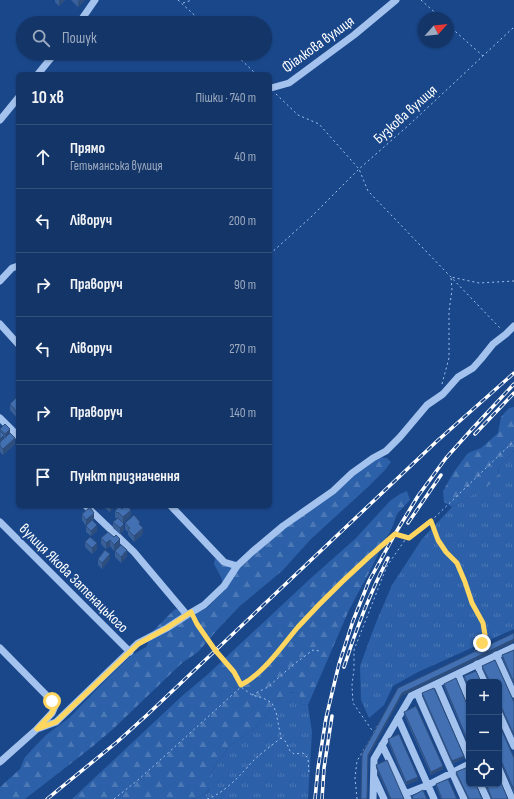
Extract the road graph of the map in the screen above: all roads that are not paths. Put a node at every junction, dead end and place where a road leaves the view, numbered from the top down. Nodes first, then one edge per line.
1 (95, 0) edge
2 (396, 0) edge
3 (84, 16) edge
4 (50, 60) edge
5 (40, 72) edge
6 (272, 88) edge
7 (16, 100) edge
8 (0, 120) edge
9 (16, 267) edge
10 (0, 281) edge
11 (0, 324) edge
12 (514, 326) edge
13 (16, 342) edge
14 (0, 418) edge
15 (16, 434) edge
16 (88, 508) edge
17 (173, 508) edge
18 (0, 522) edge
19 (237, 566) junction
20 (189, 614) junction
21 (514, 647) edge
22 (0, 648) edge
23 (130, 652) junction
24 (496, 655) junction
25 (477, 664) junction
26 (458, 674) junction
27 (484, 679) edge
28 (437, 684) junction
29 (417, 693) junction
30 (466, 693) edge
31 (514, 694) edge
32 (500, 715) edge
33 (398, 718) junction
34 (37, 729) junction
35 (382, 745) junction
36 (514, 746) edge
37 (466, 751) edge
38 (0, 762) edge
39 (466, 765) edge
40 (452, 772) junction
41 (373, 775) junction
42 (502, 776) edge
43 (428, 784) junction
44 (481, 787) edge
45 (407, 797) edge
46 (373, 799) edge
47 (384, 799) edge
48 (434, 799) edge
49 (464, 799) edge
50 (487, 799) edge
51 (512, 799) edge

1 - 3 street
2 - 6 street, Фіалкова вулиця
4 - 5 street
7 - 8 street
9 - 10 street
11 - 13 street
12 - 19 street
14 - 15 street
16 - 20 street
17 - 19 street
18 - 23 street, вулиця Якова Затенацького
19 - 20 street
20 - 23 street
21 - 24 street
22 - 34 street
23 - 34 street
24 - 25 street
24 - 31 street
25 - 26 street
25 - 27 street
26 - 28 street
26 - 30 street
28 - 29 street
28 - 37 street
29 - 33 street
29 - 40 street
32 - 36 street
33 - 35 street
33 - 43 street
34 - 38 street
35 - 41 street
35 - 45 street
39 - 40 street
40 - 43 street
40 - 49 street
41 - 46 street
41 - 47 street
42 - 51 street
43 - 45 street
43 - 48 street
44 - 50 street

